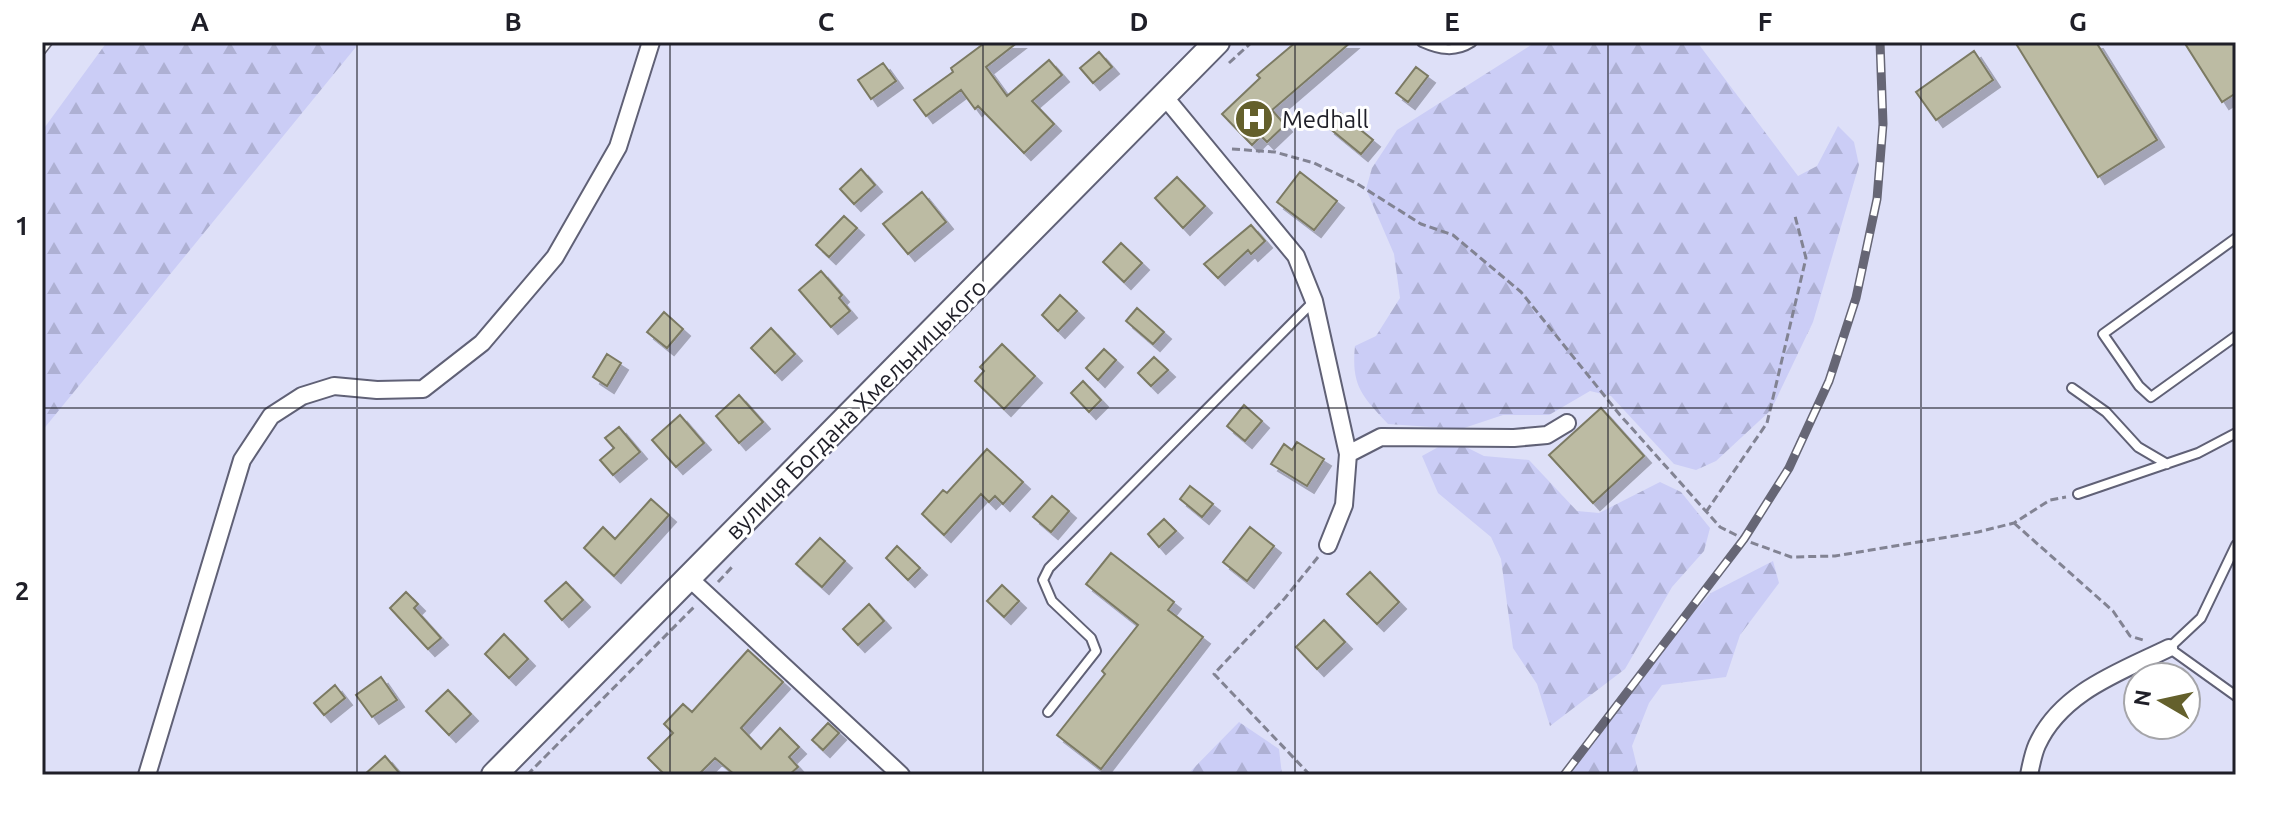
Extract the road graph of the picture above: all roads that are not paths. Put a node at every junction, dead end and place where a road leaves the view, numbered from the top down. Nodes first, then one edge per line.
1 (651, 42) edge
2 (1217, 42) edge
3 (1422, 42) edge
4 (1472, 42) edge
5 (1164, 96) junction
6 (2236, 238) edge
7 (1314, 301) junction
8 (2236, 336) edge
9 (2072, 388) dead end
10 (1567, 423) dead end
11 (2236, 433) edge
12 (1348, 454) junction
13 (2167, 464) junction
14 (2078, 494) road end
15 (1328, 545) road end
16 (2236, 545) edge
17 (689, 578) junction
18 (2169, 648) junction
19 (2236, 696) edge
20 (1048, 712) dead end
21 (147, 775) edge
22 (494, 775) edge
23 (901, 775) edge
24 (2029, 775) edge

1 - 21 street
2 - 5 main road, вулиця Богдана Хмельницького
3 - 4 lane
5 - 7 street
5 - 17 main road, вулиця Богдана Хмельницького
6 - 8 lane
7 - 12 street
7 - 20 lane
9 - 13 lane
10 - 12 street
11 - 13 lane
12 - 15 street
13 - 14 lane
16 - 18 lane
17 - 22 main road, вулиця Богдана Хмельницького
17 - 23 street
18 - 19 lane
18 - 24 street

